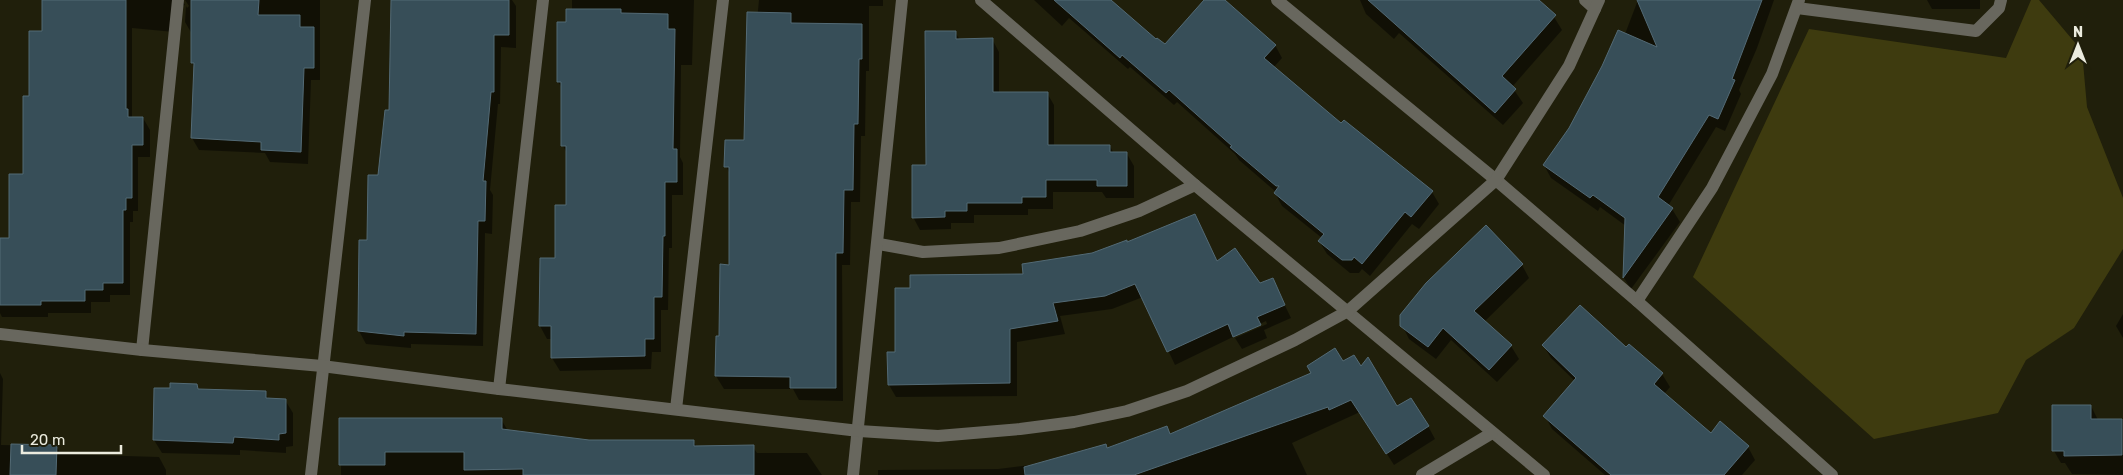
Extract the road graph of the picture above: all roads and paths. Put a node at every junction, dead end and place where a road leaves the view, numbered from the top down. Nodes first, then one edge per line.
1 (178, 0) edge
2 (365, 0) edge
3 (543, 0) edge
4 (723, 0) edge
5 (902, 0) edge
6 (981, 0) edge
7 (1277, 0) edge
8 (1585, 0) edge
9 (2001, 0) edge
10 (1597, 4) edge
11 (1798, 4) edge
12 (1496, 180) junction
13 (1195, 185) junction
14 (878, 244) junction
15 (1637, 301) junction
16 (1348, 311) junction
17 (0, 334) edge
18 (142, 350) junction
19 (322, 366) junction
20 (499, 389) junction
21 (676, 409) junction
22 (859, 430) junction
23 (1492, 433) junction
24 (311, 475) edge
25 (853, 475) edge
26 (1422, 475) edge
27 (1544, 475) edge
28 (1832, 475) edge

1 - 18 street
2 - 19 street
3 - 20 street
4 - 21 street
5 - 14 street
6 - 13 street
7 - 12 street
8 - 10 street
9 - 11 street
10 - 12 street
11 - 15 street
12 - 15 street
12 - 16 street
13 - 14 street
13 - 16 street
14 - 22 street
15 - 28 street
16 - 22 street
16 - 23 street
17 - 18 street
18 - 19 street
19 - 20 street
19 - 24 street
20 - 21 street
21 - 22 street
22 - 25 street
23 - 26 street
23 - 27 street

